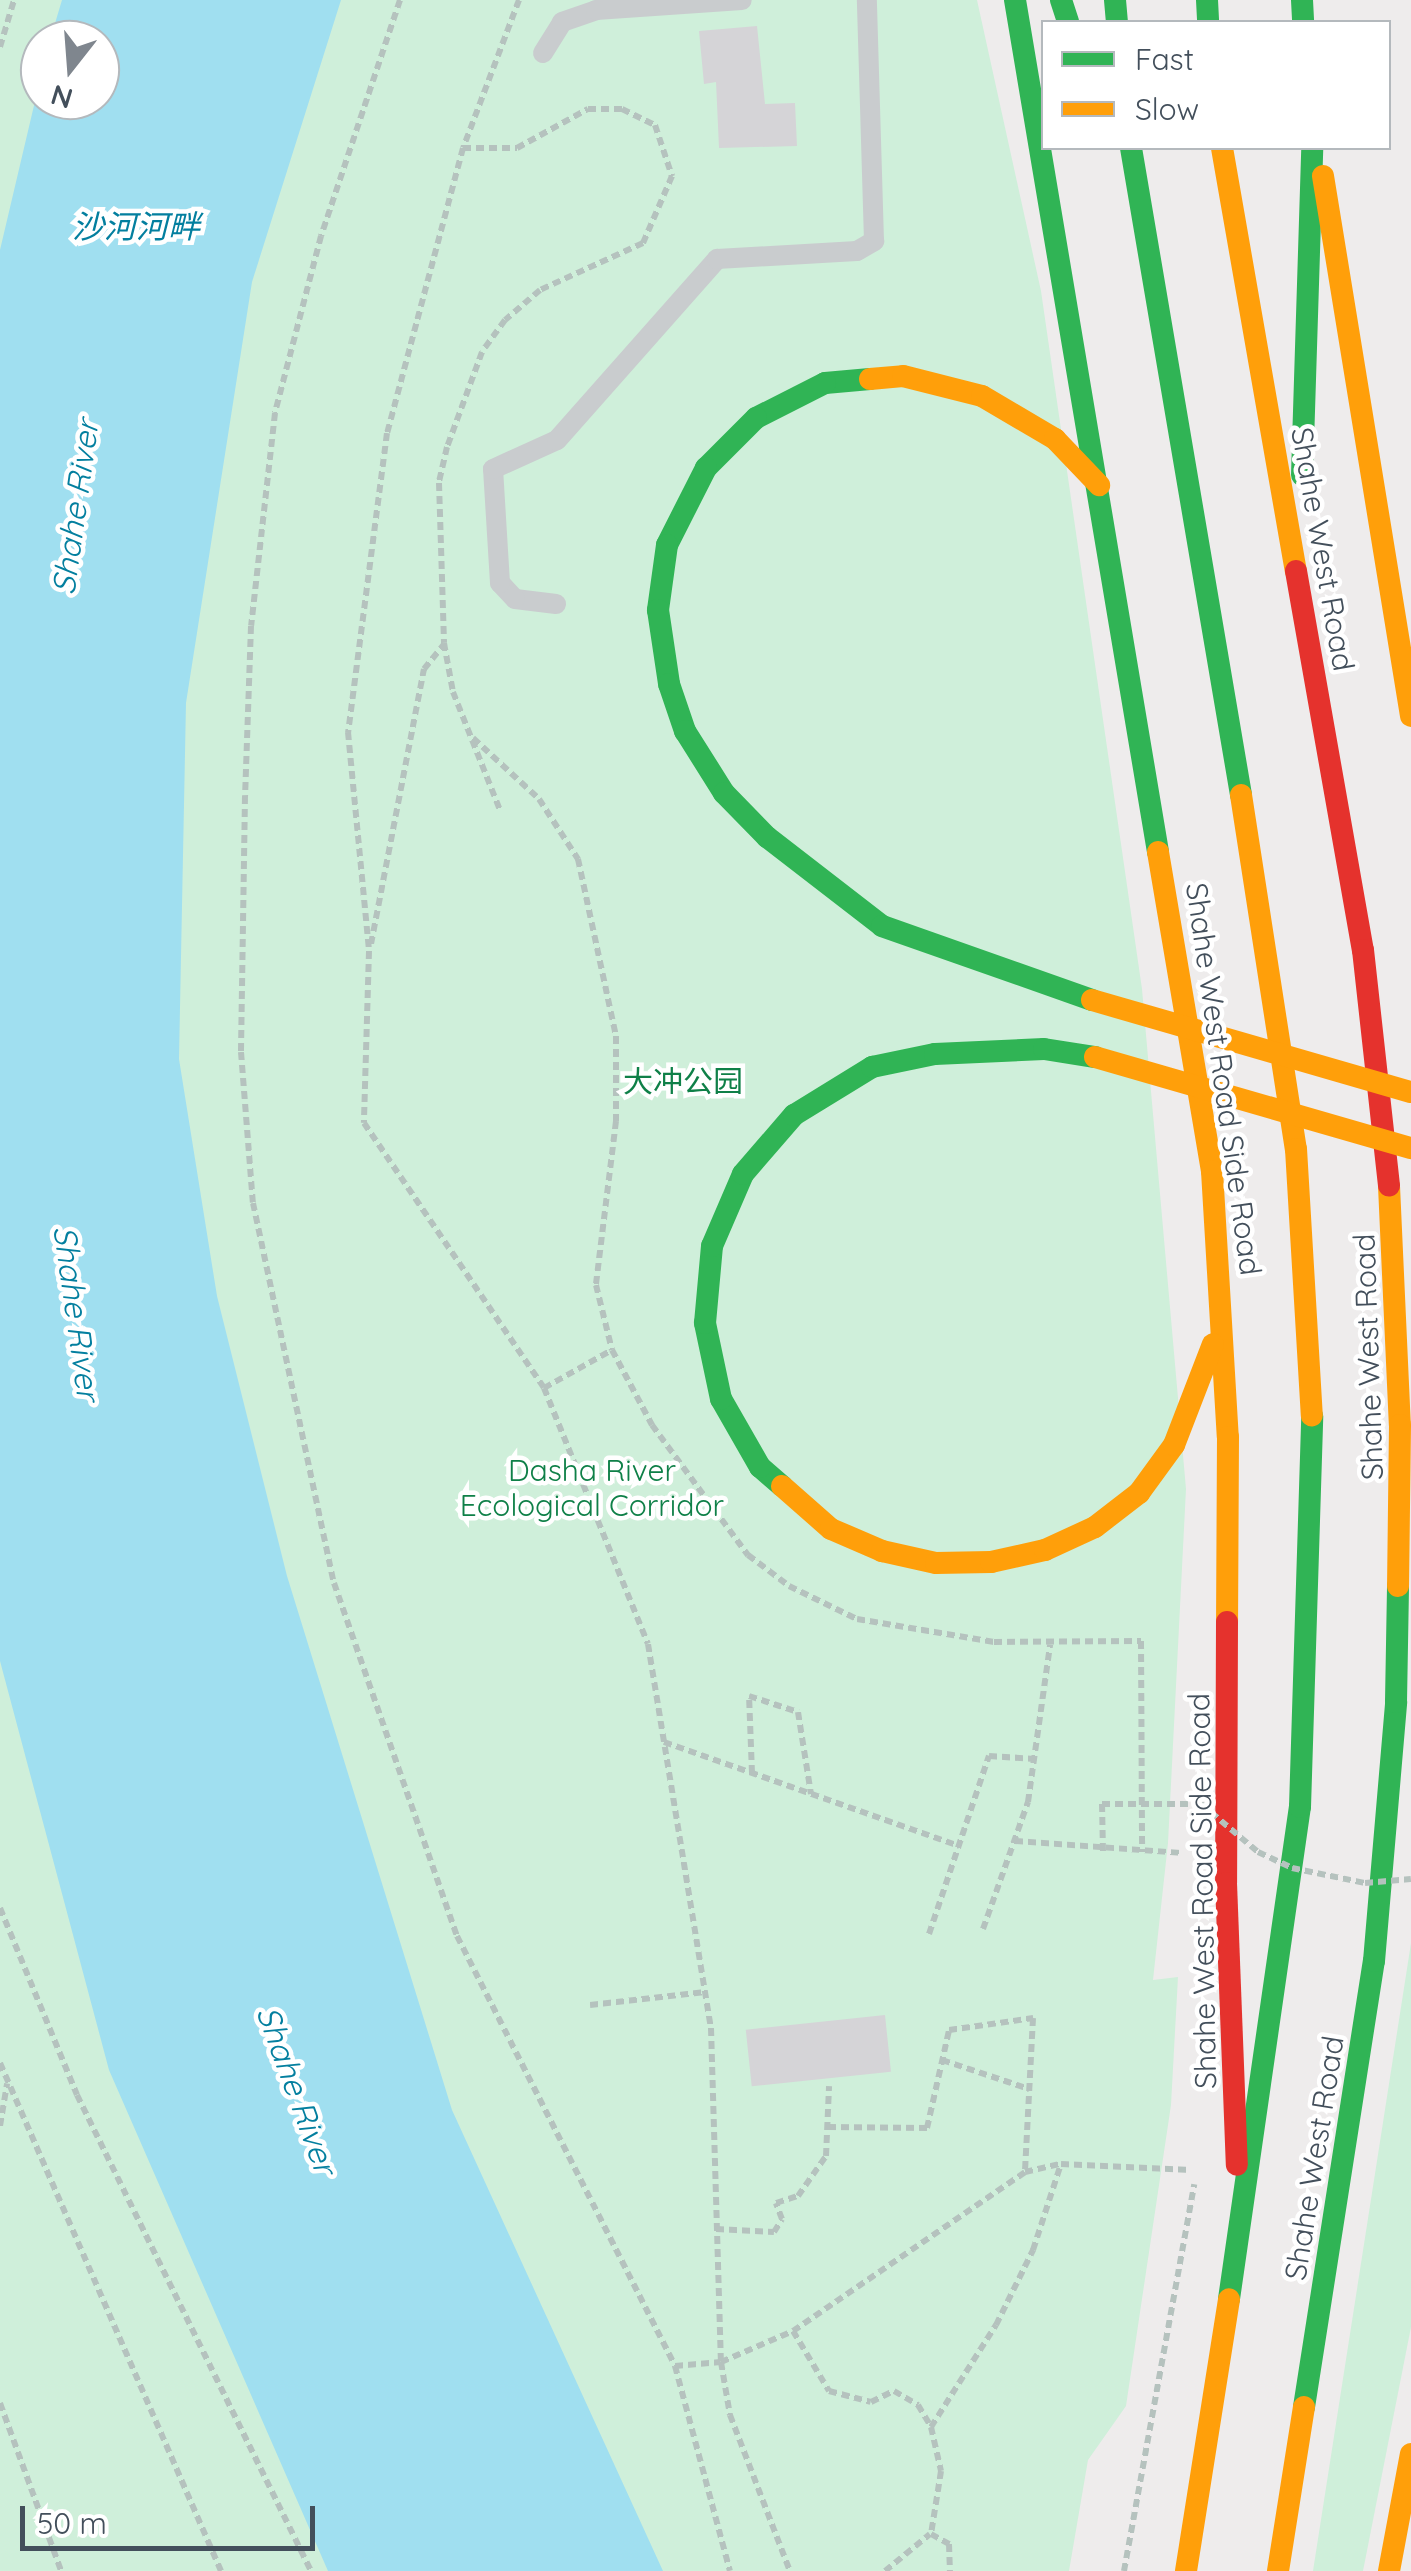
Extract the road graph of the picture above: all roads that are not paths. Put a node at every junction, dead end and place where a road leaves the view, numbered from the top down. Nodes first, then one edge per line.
1 (742, 0) edge
2 (867, 0) edge
3 (1014, 0) edge
4 (544, 53) dead end
5 (1109, 150) edge
6 (1131, 150) edge
7 (1222, 150) edge
8 (1315, 150) edge
9 (1315, 150) edge
10 (1155, 297) junction
11 (1357, 362) junction
12 (1393, 432) dead end
13 (1099, 486) junction
14 (1299, 578) junction
15 (556, 604) dead end
16 (1411, 716) edge
17 (1411, 1092) edge
18 (1411, 1148) edge
19 (1223, 1292) junction
20 (1398, 1307) junction
21 (1411, 1371) edge
22 (1240, 2238) junction
23 (1411, 2454) edge
24 (1186, 2571) edge
25 (1278, 2571) edge
26 (1389, 2571) edge

1 - 4 lane
2 - 15 lane
3 - 13 main road, Shahe West Road Side Road
5 - 10 main road
6 - 10 main road, Shahe West Road
7 - 14 main road, Shahe West Road
8 - 14 main road
9 - 11 main road
10 - 22 main road, Shahe West Road
11 - 12 main road
11 - 16 main road
13 - 17 main road, bridge
13 - 19 main road, Shahe West Road Side Road
14 - 20 main road, Shahe West Road
18 - 19 main road, bridge
19 - 22 main road, Shahe West Road Side Road
20 - 21 main road
20 - 25 main road, Shahe West Road
22 - 24 main road, Shahe West Road
23 - 26 main road

